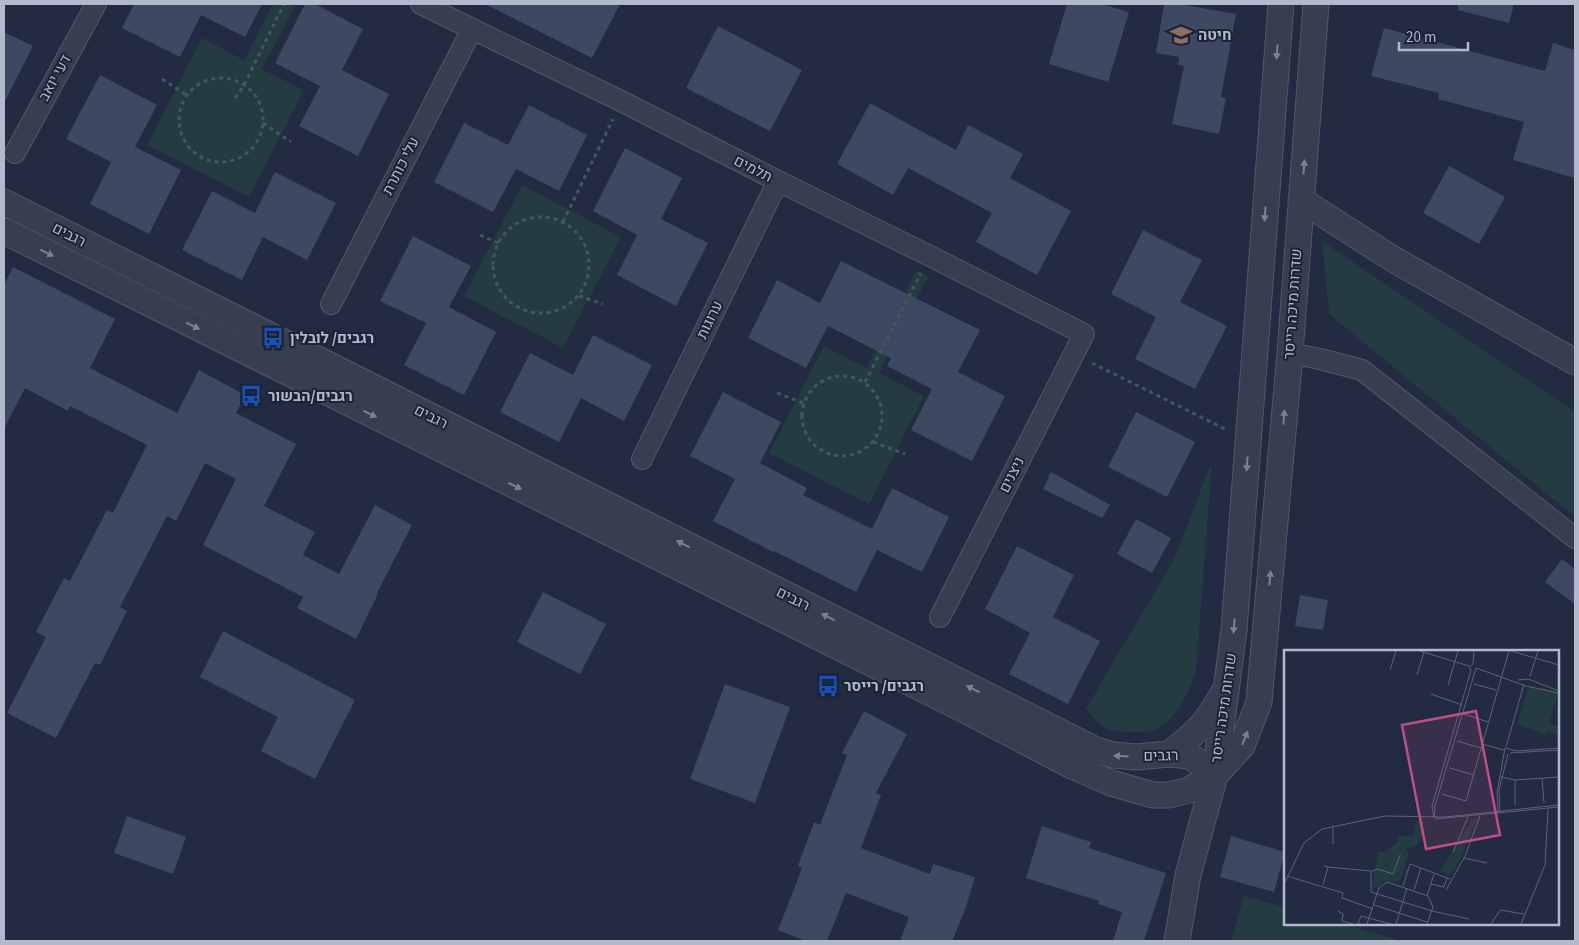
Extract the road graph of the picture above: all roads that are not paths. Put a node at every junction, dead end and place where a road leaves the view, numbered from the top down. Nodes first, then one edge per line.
1 (96, 4) edge
2 (421, 4) edge
3 (1281, 4) edge
4 (1316, 4) edge
5 (472, 29) junction
6 (15, 153) dead end
7 (778, 182) junction
8 (1301, 200) junction
9 (4, 202) edge
10 (4, 231) edge
11 (331, 304) dead end
12 (1084, 334) joint
13 (1290, 353) junction
14 (1575, 362) edge
15 (642, 459) dead end
16 (1575, 538) edge
17 (940, 616) dead end
18 (1226, 689) junction
19 (1169, 754) junction
20 (1215, 776) junction
21 (1177, 941) edge

1 - 6 street, דעי יואב
2 - 5 street, תלמים
3 -> 18 street, שדרות מיכה רייסר
8 -> 4 street, שדרות מיכה רייסר
5 - 7 street, תלמים
5 - 11 street, עלי כותרת
7 - 12 street, תלמים
7 - 15 street, ערוגות
8 - 13 street, שדרות מיכה רייסר
8 - 14 street
19 -> 9 street, רגבים
10 -> 20 street, רגבים
12 - 17 street, ניצנים
13 - 16 street
20 -> 13 street, שדרות מיכה רייסר
18 - 19 street
18 - 20 street, שדרות מיכה רייסר
19 - 20 street, רגבים
20 - 21 street

